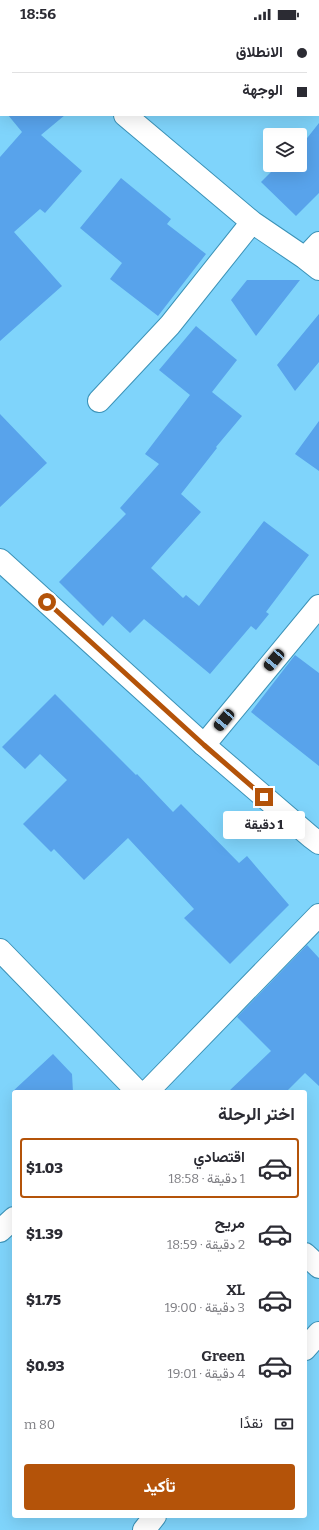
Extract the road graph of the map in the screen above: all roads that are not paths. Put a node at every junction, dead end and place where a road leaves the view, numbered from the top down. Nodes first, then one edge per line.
1 (126, 116) edge
2 (252, 222) junction
3 (314, 256) edge
4 (99, 401) dead end
5 (0, 560) edge
6 (318, 611) edge
7 (204, 745) junction
8 (319, 843) edge
9 (319, 914) edge
10 (0, 950) edge
11 (136, 1090) edge
12 (149, 1090) edge
13 (12, 1220) edge
14 (0, 1231) edge
15 (307, 1256) edge
16 (319, 1267) edge
17 (319, 1333) edge
18 (307, 1348) edge
19 (153, 1518) edge
20 (144, 1530) edge

1 - 2 street
2 - 3 street
2 - 4 street
5 - 7 street
6 - 7 street
7 - 8 street
9 - 12 street
10 - 11 street
13 - 14 street
15 - 16 street
17 - 18 street
19 - 20 street

